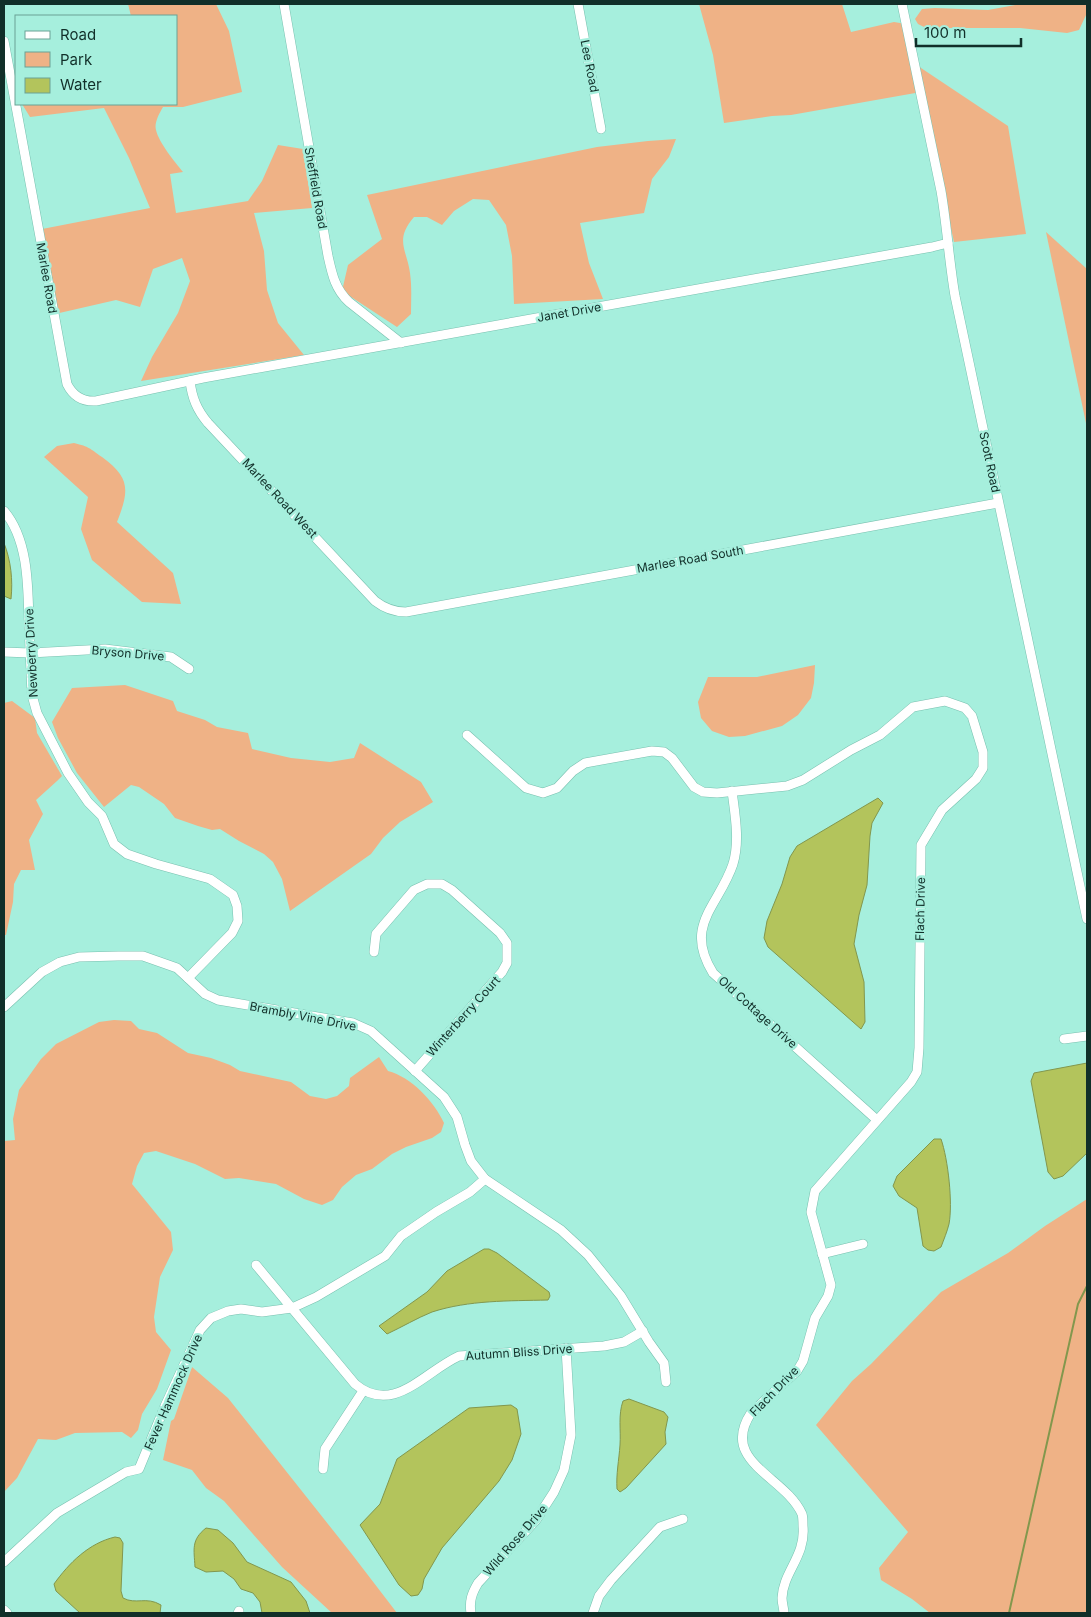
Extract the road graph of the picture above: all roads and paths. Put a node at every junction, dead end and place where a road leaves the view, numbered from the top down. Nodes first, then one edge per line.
1 (284, 4) edge
2 (578, 4) edge
3 (902, 4) edge
4 (4, 41) edge
5 (15, 101) edge
6 (16, 105) edge
7 (601, 129) dead end
8 (948, 243) junction
9 (401, 343) junction
10 (190, 381) junction
11 (998, 503) junction
12 (4, 511) edge
13 (383, 607) joint
14 (4, 652) edge
15 (30, 653) junction
16 (189, 669) dead end
17 (468, 735) dead end
18 (732, 792) junction
19 (1087, 919) edge
20 (374, 952) dead end
21 (188, 978) junction
22 (4, 1007) edge
23 (1087, 1036) edge
24 (1064, 1039) dead end
25 (415, 1071) junction
26 (877, 1120) junction
27 (485, 1179) junction
28 (863, 1244) dead end
29 (822, 1254) junction
30 (256, 1264) dead end
31 (292, 1308) junction
32 (643, 1331) junction
33 (566, 1348) junction
34 (666, 1382) dead end
35 (363, 1390) junction
36 (323, 1469) dead end
37 (683, 1519) dead end
38 (4, 1562) edge
39 (4, 1610) edge
40 (7, 1613) edge
41 (471, 1613) edge
42 (593, 1613) edge
43 (784, 1613) edge

1 - 9 street, Sheffield Road
2 - 7 street, Lee Road
3 - 8 street, Scott Road
4 - 5 street, Marlee Road
6 - 10 street, Marlee Road
8 - 9 street, Janet Drive
8 - 11 street, Scott Road
9 - 10 street, Janet Drive
10 - 13 street, Marlee Road West
11 - 13 street, Marlee Road South
11 - 19 street, Scott Road
12 - 15 street, Newberry Drive
14 - 15 street, Bryson Drive
15 - 16 street, Bryson Drive
15 - 21 street, Newberry Drive
17 - 18 street, Flach Drive
18 - 26 street, Old Cottage Drive
18 - 26 street, Flach Drive
20 - 25 street, Winterberry Court
21 - 22 street, Brambly Vine Drive
21 - 25 street, Brambly Vine Drive
23 - 24 street
25 - 27 street, Brambly Vine Drive
26 - 29 street, Flach Drive
27 - 31 street, Fever Hammock Drive
27 - 32 street, Brambly Vine Drive
28 - 29 street
29 - 43 street, Flach Drive
30 - 31 street
31 - 35 street
31 - 38 street, Fever Hammock Drive
32 - 33 street, Autumn Bliss Drive
32 - 34 street, Brambly Vine Drive
33 - 35 street, Autumn Bliss Drive
33 - 41 street, Wild Rose Drive
35 - 36 street
37 - 42 street
39 - 40 street

